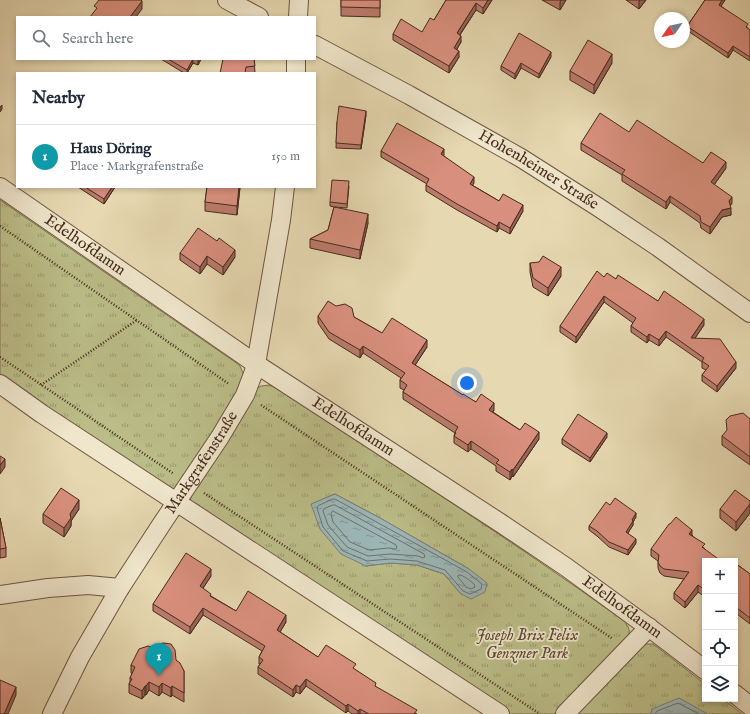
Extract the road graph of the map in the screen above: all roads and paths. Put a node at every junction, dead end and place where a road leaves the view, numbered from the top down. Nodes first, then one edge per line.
1 (227, 0) edge
2 (299, 0) edge
3 (257, 16) edge
4 (298, 16) edge
5 (316, 46) edge
6 (296, 60) edge
7 (296, 72) edge
8 (0, 187) edge
9 (286, 188) edge
10 (0, 226) edge
11 (750, 313) edge
12 (137, 320) junction
13 (0, 357) edge
14 (256, 364) junction
15 (0, 384) edge
16 (41, 385) junction
17 (234, 387) dead end
18 (255, 401) dead end
19 (180, 477) dead end
20 (199, 490) dead end
21 (176, 501) junction
22 (120, 588) junction
23 (0, 596) edge
24 (649, 627) junction
25 (615, 641) dead end
26 (702, 668) edge
27 (738, 696) edge
28 (750, 706) edge
29 (52, 714) edge
30 (500, 714) edge
31 (540, 714) edge
32 (565, 714) edge

1 - 3 street
2 - 4 street
5 - 11 street, Hohenheimer Straße
6 - 7 street
8 - 14 street, Edelhofdamm
9 - 14 street, Markgrafenstraße
10 - 12 path
12 - 16 path
12 - 17 path
13 - 16 path
14 - 21 street, Markgrafenstraße
14 - 24 street, Edelhofdamm
15 - 21 street
16 - 19 path
18 - 25 path
20 - 31 path
21 - 22 street, Markgrafenstraße
21 - 30 street
22 - 23 street
22 - 29 street, Markgrafenstraße
24 - 26 street, Edelhofdamm
24 - 32 street
27 - 28 street

